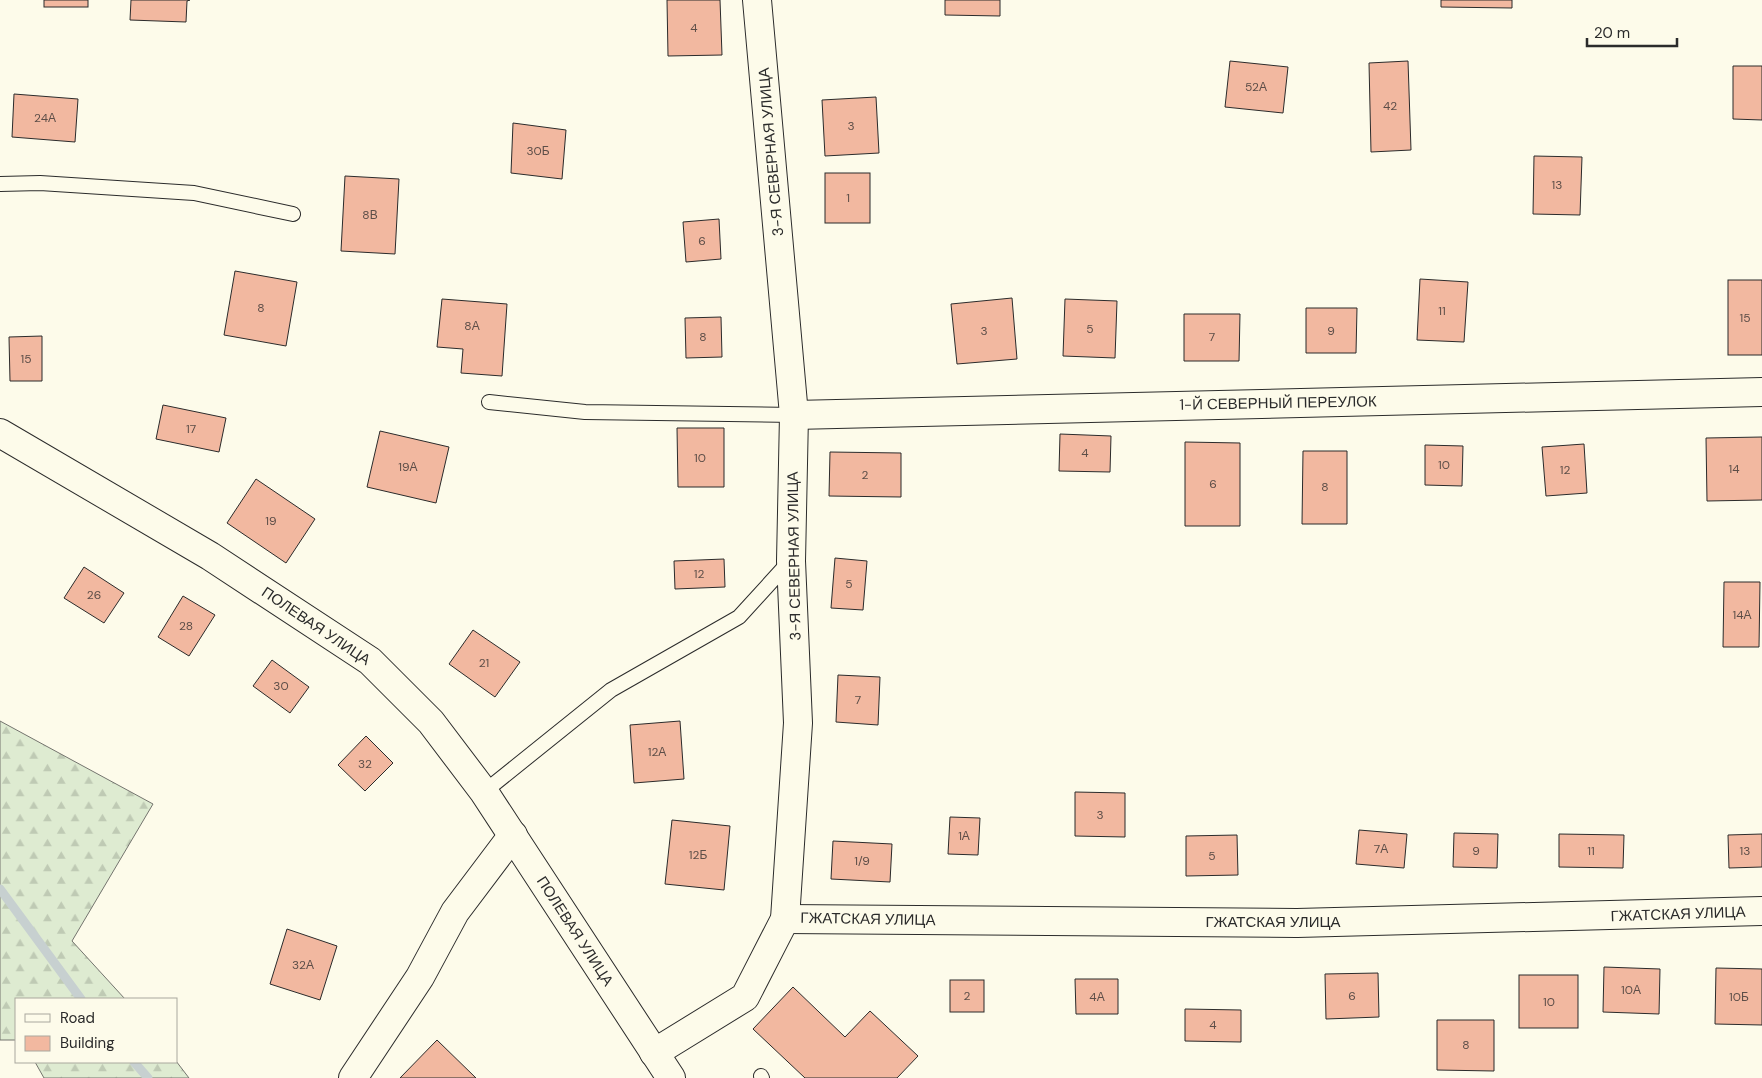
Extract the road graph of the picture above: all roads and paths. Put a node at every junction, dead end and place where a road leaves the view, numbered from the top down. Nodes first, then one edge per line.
1 (757, 0) edge
2 (0, 184) edge
3 (293, 214) dead end
4 (1762, 392) edge
5 (489, 402) dead end
6 (794, 415) junction
7 (0, 433) edge
8 (791, 560) junction
9 (484, 792) junction
10 (513, 836) junction
11 (1762, 911) edge
12 (785, 918) junction
13 (654, 1052) junction
14 (353, 1078) edge
15 (672, 1078) edge

1 - 6 street, 3-Я СЕВЕРНАЯ УЛИЦА
2 - 3 lane
4 - 6 street, 1-Й СЕВЕРНЫЙ ПЕРЕУЛОК
5 - 6 lane
6 - 8 street, 3-Я СЕВЕРНАЯ УЛИЦА
7 - 9 street, ПОЛЕВАЯ УЛИЦА
8 - 9 lane
8 - 12 street, 3-Я СЕВЕРНАЯ УЛИЦА
9 - 10 street, ПОЛЕВАЯ УЛИЦА
10 - 13 street, ПОЛЕВАЯ УЛИЦА
10 - 14 street
11 - 12 street, ГЖАТСКАЯ УЛИЦА
12 - 13 street, 3-Я СЕВЕРНАЯ УЛИЦА
13 - 15 street, ПОЛЕВАЯ УЛИЦА

